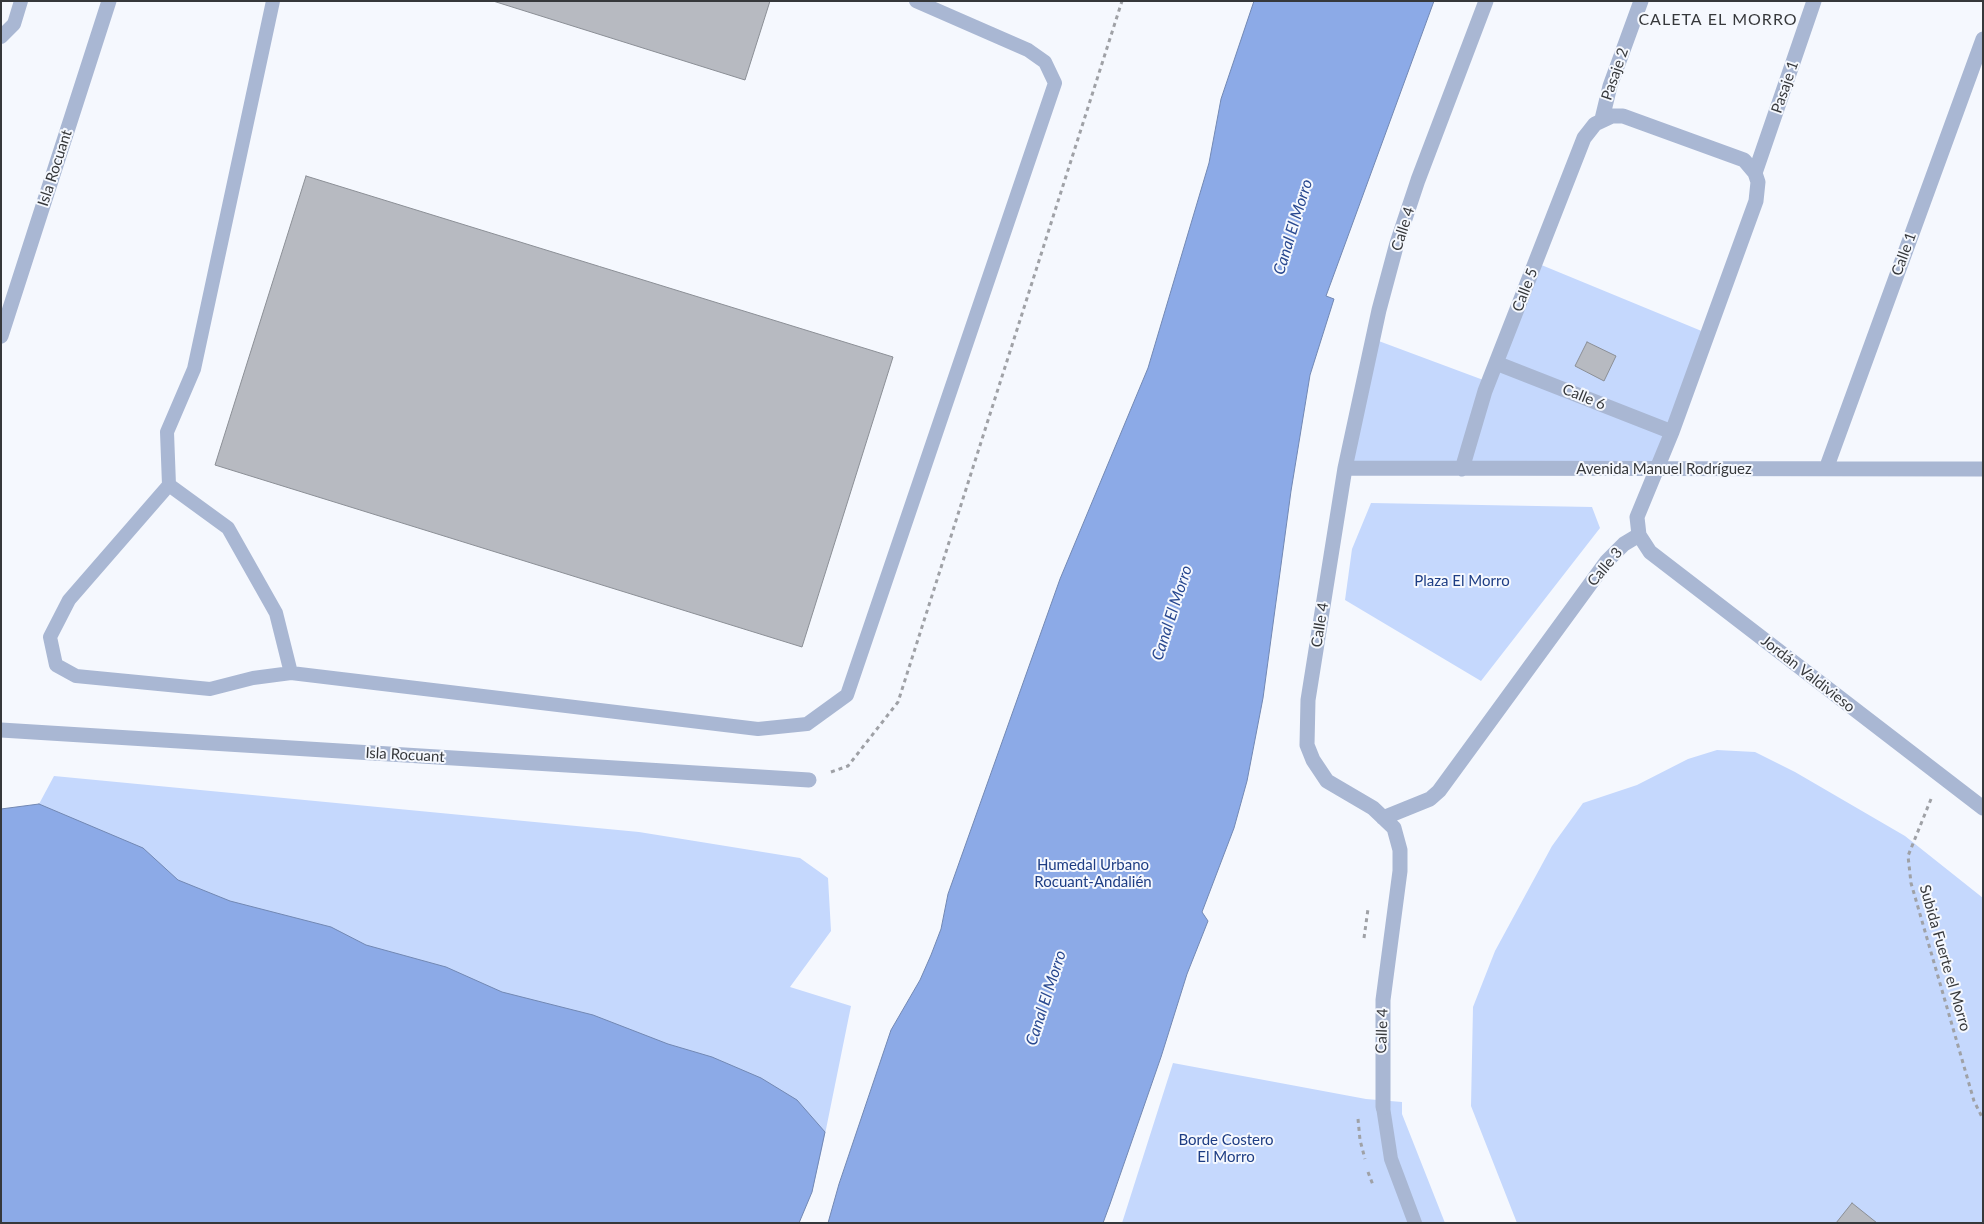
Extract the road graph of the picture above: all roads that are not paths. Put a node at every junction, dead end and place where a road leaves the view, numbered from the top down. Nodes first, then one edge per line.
1 (21, 1) edge
2 (110, 1) edge
3 (273, 1) edge
4 (916, 1) edge
5 (1486, 1) edge
6 (1641, 1) edge
7 (1814, 1) edge
8 (1, 36) edge
9 (1983, 39) edge
10 (1602, 119) junction
11 (1755, 173) junction
12 (1, 336) edge
13 (1496, 363) junction
14 (1672, 432) junction
15 (1345, 468) junction
16 (1462, 469) junction
17 (1658, 469) junction
18 (1826, 469) junction
19 (1983, 469) edge
20 (169, 485) junction
21 (1639, 535) junction
22 (292, 673) junction
23 (1, 730) edge
24 (809, 780) road end
25 (1983, 808) edge
26 (1383, 818) junction
27 (1383, 1108) joint
28 (1415, 1223) edge

1 - 8 lane
2 - 12 street, Isla Rocuant
3 - 20 lane
4 - 22 lane
5 - 15 street, Calle 4
6 - 10 street, Pasaje 2
7 - 11 street, Pasaje 1
9 - 18 street, Calle 1
10 - 11 street
10 - 13 street, Calle 5
11 - 14 street
13 - 14 street, Calle 6
13 - 16 street, Calle 5
14 - 17 street
15 - 16 street, Avenida Manuel Rodríguez
15 - 26 street, Calle 4
16 - 17 street, Avenida Manuel Rodríguez
17 - 18 street, Avenida Manuel Rodríguez
17 - 21 street
18 - 19 street, Avenida Manuel Rodríguez
20 - 22 lane
20 - 22 lane
21 - 25 street, Jordán Valdivieso
21 - 26 street, Calle 3
23 - 24 street, Isla Rocuant
26 - 27 street, Calle 4
27 - 28 lane, Calle 4

